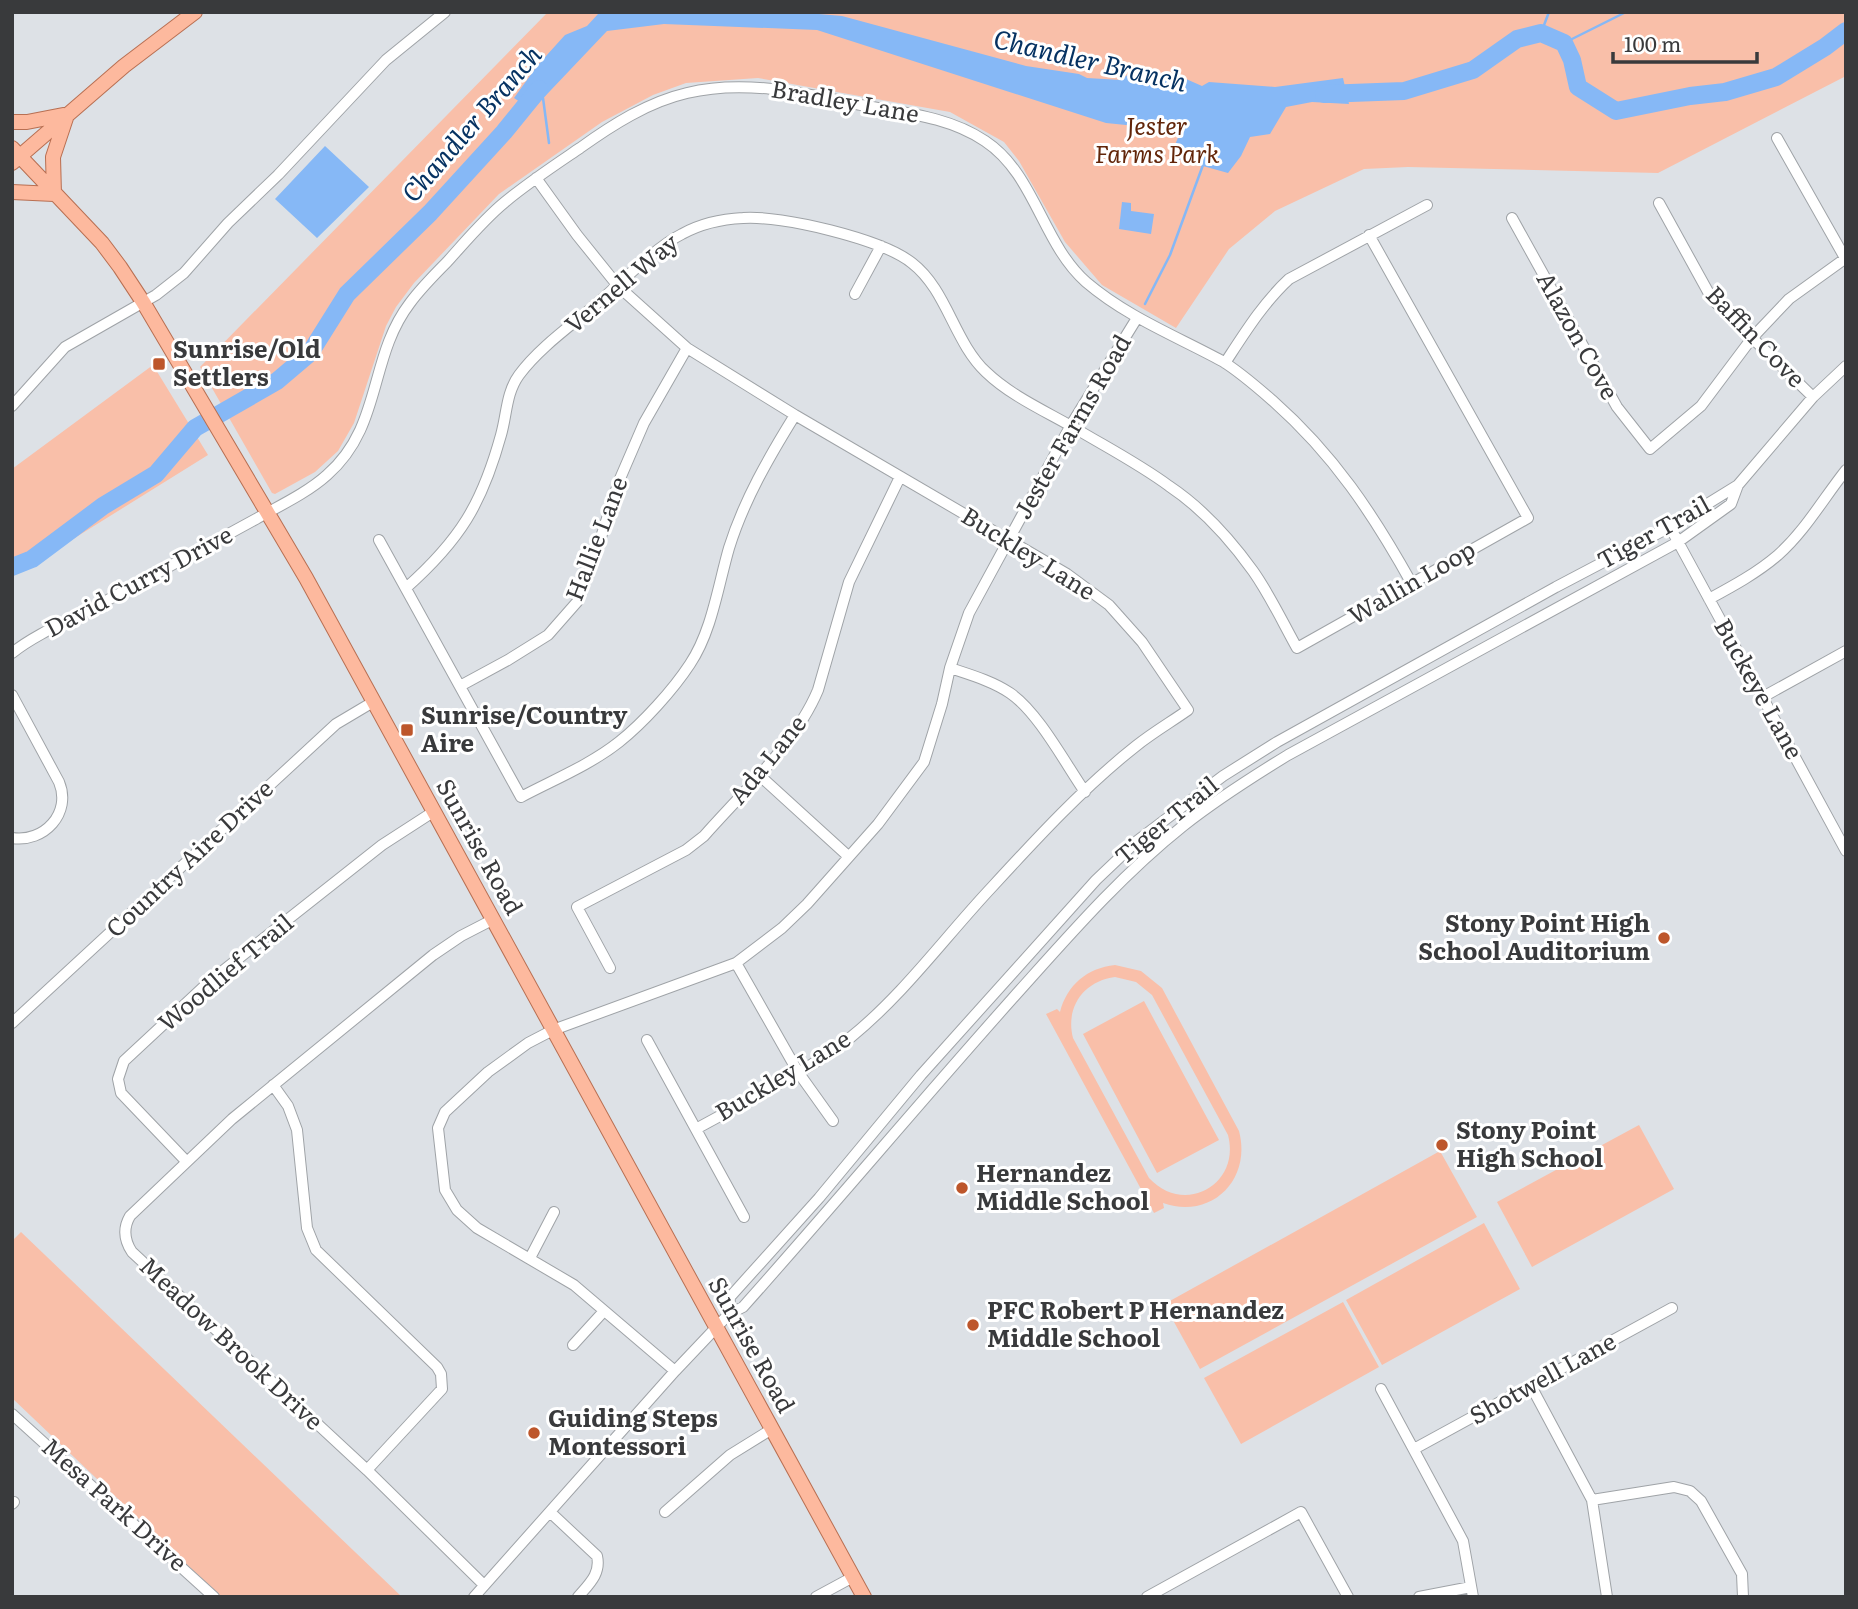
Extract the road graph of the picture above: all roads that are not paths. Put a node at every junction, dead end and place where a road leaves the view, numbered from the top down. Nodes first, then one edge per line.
1 (195, 12) edge
2 (445, 12) edge
3 (67, 114) junction
4 (12, 122) edge
5 (1777, 138) dead end
6 (15, 156) edge
7 (536, 178) junction
8 (12, 192) edge
9 (54, 194) junction
10 (1659, 203) dead end
11 (1427, 205) dead end
12 (1512, 218) dead end
13 (1369, 235) junction
14 (881, 246) junction
15 (1845, 258) edge
16 (618, 286) junction
17 (855, 293) dead end
18 (143, 302) junction
19 (1137, 318) junction
20 (1752, 338) junction
21 (687, 348) junction
22 (1225, 363) junction
23 (1846, 366) edge
24 (1813, 397) junction
25 (12, 406) edge
26 (796, 415) junction
27 (1071, 425) junction
28 (1846, 470) edge
29 (900, 477) junction
30 (1738, 485) junction
31 (267, 513) junction
32 (1670, 527) junction
33 (1008, 539) junction
34 (379, 540) dead end
35 (1678, 542) junction
36 (1412, 584) junction
37 (406, 588) junction
38 (1709, 599) junction
39 (1846, 651) edge
40 (12, 653) edge
41 (950, 667) junction
42 (460, 686) junction
43 (12, 695) edge
44 (1761, 698) junction
45 (373, 702) junction
46 (759, 775) junction
47 (1085, 792) junction
48 (433, 812) junction
49 (12, 838) edge
50 (1846, 851) edge
51 (848, 856) junction
52 (492, 920) junction
53 (736, 962) junction
54 (610, 968) dead end
55 (12, 1023) edge
56 (552, 1030) junction
57 (647, 1040) dead end
58 (798, 1072) junction
59 (273, 1086) junction
60 (833, 1121) dead end
61 (696, 1129) junction
62 (186, 1161) junction
63 (554, 1212) dead end
64 (744, 1217) dead end
65 (530, 1258) junction
66 (1671, 1308) dead end
67 (604, 1311) junction
68 (729, 1314) junction
69 (716, 1327) junction
70 (573, 1345) dead end
71 (675, 1371) junction
72 (1531, 1385) junction
73 (1381, 1389) dead end
74 (12, 1414) edge
75 (772, 1429) junction
76 (1414, 1449) junction
77 (367, 1470) junction
78 (1592, 1500) junction
79 (665, 1512) dead end
80 (551, 1513) junction
81 (853, 1577) junction
82 (485, 1585) junction
83 (1472, 1592) edge
84 (214, 1597) edge
85 (474, 1597) edge
86 (578, 1597) edge
87 (816, 1597) edge
88 (864, 1597) edge
89 (1147, 1597) edge
90 (1348, 1597) edge
91 (1419, 1597) edge
92 (1607, 1597) edge
93 (1743, 1597) edge

1 - 3 main road
2 - 18 street
3 - 4 main road
3 - 6 main road
3 - 9 main road
5 - 15 street
6 - 9 main road, Sunrise Road
7 - 16 street, Buckley Lane
7 - 19 street, Bradley Lane
7 - 31 street, Bradley Lane
8 - 9 main road
9 - 18 main road, Sunrise Road
10 - 20 street, Baffin Cove
11 - 13 street
12 - 20 street, Alazon Cove
13 - 22 street
13 - 36 street, Wallin Loop
14 - 16 street, Vernell Way
14 - 17 street
14 - 27 street, Vernell Way
15 - 20 street
16 - 21 street, Buckley Lane
16 - 37 street, Vernell Way
18 - 25 street
18 - 31 main road, Sunrise Road
19 - 22 street, Bradley Lane
19 - 27 street, Jester Farms Road
20 - 24 street, Baffin Cove
21 - 26 street, Buckley Lane
21 - 42 street, Hallie Lane
22 - 36 street, Bradley Lane
23 - 24 street, Tiger Trail
24 - 30 street, Tiger Trail
26 - 29 street, Buckley Lane
26 - 42 street
27 - 33 street, Jester Farms Road
27 - 36 street, Wallin Loop
28 - 38 street
29 - 33 street, Buckley Lane
29 - 46 street, Ada Lane
30 - 32 street, Tiger Trail
30 - 35 street, Tiger Trail
31 - 40 street, David Curry Drive
31 - 45 main road, Sunrise Road
32 - 35 street, Buckeye Lane
32 - 68 street, Tiger Trail
33 - 41 street, Jester Farms Road
33 - 47 street, Buckley Lane
34 - 37 street
35 - 38 street, Buckeye Lane
35 - 68 street, Tiger Trail
37 - 42 street
38 - 44 street, Buckeye Lane
39 - 44 street
41 - 47 street
41 - 51 street, Jester Farms Road
43 - 49 street
44 - 50 street, Buckeye Lane
45 - 48 main road, Sunrise Road
45 - 55 street, Country Aire Drive
46 - 51 street
46 - 54 street, Ada Lane
47 - 58 street, Buckley Lane
48 - 52 main road, Sunrise Road
48 - 62 street, Woodlief Trail
51 - 53 street, Jester Farms Road
52 - 56 main road, Sunrise Road
52 - 59 street, Meadow Brook Drive
53 - 56 street, Jester Farms Road
53 - 58 street
56 - 65 street, Jester Farms Road
56 - 69 main road, Sunrise Road
57 - 61 street
58 - 60 street
58 - 61 street, Buckley Lane
59 - 62 street, Meadow Brook Drive
59 - 77 street
61 - 64 street
62 - 77 street, Meadow Brook Drive
63 - 65 street
65 - 67 street, Jester Farms Road
66 - 72 street, Shotwell Lane
67 - 70 street
67 - 71 street, Jester Farms Road
68 - 69 street, Tiger Trail
69 - 71 street, Tiger Trail
69 - 75 main road, Sunrise Road
71 - 80 street, Tiger Trail
72 - 76 street, Shotwell Lane
72 - 78 street
73 - 76 street
74 - 84 street, Mesa Park Drive
75 - 79 street
75 - 81 main road, Sunrise Road
76 - 83 street
77 - 82 street, Meadow Brook Drive
78 - 92 street
78 - 93 street
80 - 82 street, Tiger Trail
80 - 86 street
81 - 87 street
81 - 88 main road, Sunrise Road
82 - 85 street, Tiger Trail
83 - 91 street
89 - 90 street

